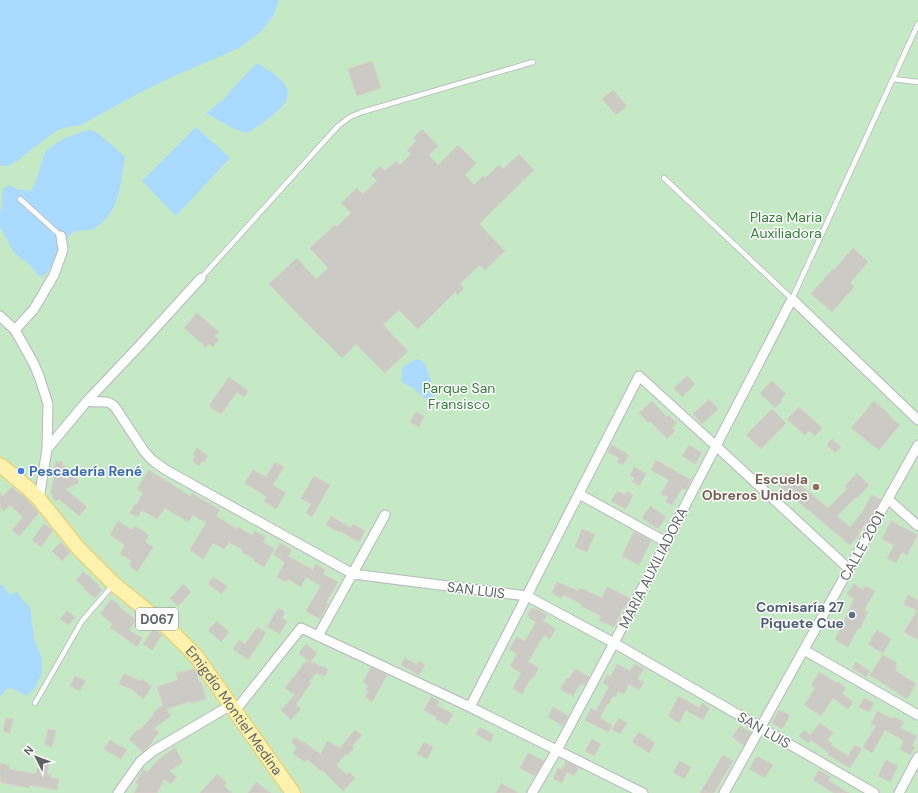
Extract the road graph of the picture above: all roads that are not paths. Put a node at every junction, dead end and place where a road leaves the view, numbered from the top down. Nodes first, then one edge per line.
1 (918, 24) edge
2 (532, 62) dead end
3 (893, 79) junction
4 (918, 82) edge
5 (664, 178) dead end
6 (20, 199) dead end
7 (61, 236) joint
8 (201, 278) joint
9 (792, 299) junction
10 (0, 316) edge
11 (15, 330) junction
12 (87, 401) junction
13 (918, 420) edge
14 (918, 445) edge
15 (716, 446) junction
16 (48, 449) junction
17 (0, 465) edge
18 (579, 494) junction
19 (888, 498) junction
20 (39, 499) junction
21 (385, 515) dead end
22 (918, 526) edge
23 (666, 542) junction
24 (849, 569) junction
25 (353, 574) junction
26 (114, 584) junction
27 (527, 596) junction
28 (319, 633) junction
29 (614, 644) junction
30 (804, 650) junction
31 (35, 703) dead end
32 (470, 707) junction
33 (233, 708) junction
34 (918, 715) edge
35 (760, 728) junction
36 (557, 750) junction
37 (918, 757) edge
38 (118, 793) edge
39 (292, 793) edge
40 (532, 793) edge
41 (643, 793) edge
42 (724, 793) edge
43 (874, 793) edge
44 (900, 793) edge

1 - 3 lane
2 - 8 lane
3 - 4 lane
3 - 9 lane
5 - 9 lane
6 - 7 lane
7 - 11 street
8 - 12 street
9 - 13 street
9 - 15 street, MARIA AUXILIADORA
10 - 11 street
11 - 16 street
12 - 16 street
12 - 25 street, SAN LUIS
14 - 19 street, CALLE 2001
15 - 18 street
15 - 23 street, MARIA AUXILIADORA
15 - 24 street
16 - 20 street
17 - 20 main road, Emigdio Montiel Medina / D067
18 - 23 street
18 - 27 street
19 - 22 street
19 - 24 street, CALLE 2001
20 - 26 main road, Emigdio Montiel Medina / D067
21 - 25 street
23 - 29 street, MARIA AUXILIADORA
24 - 30 street, CALLE 2001
25 - 27 street, SAN LUIS
25 - 28 street
26 - 31 lane
26 - 33 main road, Emigdio Montiel Medina / D067
27 - 29 street, SAN LUIS
27 - 32 street
28 - 32 street
28 - 33 street
29 - 35 street, SAN LUIS
29 - 36 street, MARIA AUXILIADORA
30 - 34 street
30 - 35 street, CALLE 2001
32 - 36 street
33 - 38 street
33 - 39 main road, Emigdio Montiel Medina / D067
35 - 42 street, CALLE 2001
35 - 43 street, SAN LUIS
36 - 40 street, MARIA AUXILIADORA
36 - 41 street
37 - 44 street

